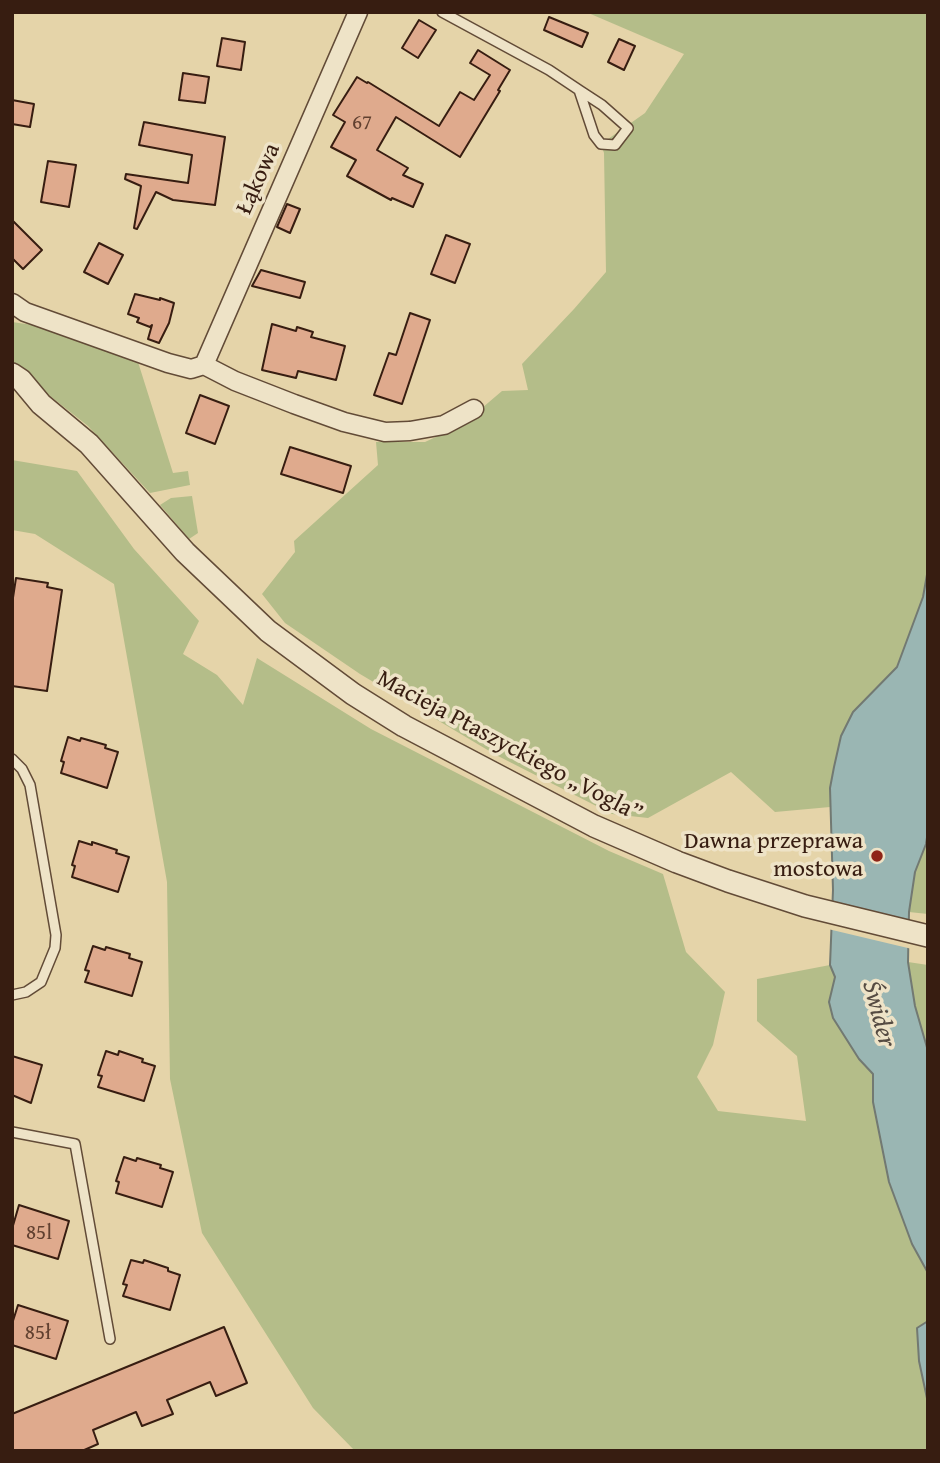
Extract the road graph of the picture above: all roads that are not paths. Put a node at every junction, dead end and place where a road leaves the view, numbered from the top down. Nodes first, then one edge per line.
1 (358, 12) edge
2 (442, 12) edge
3 (579, 90) junction
4 (17, 310) edge
5 (204, 365) junction
6 (12, 374) edge
7 (12, 392) edge
8 (41, 404) junction
9 (474, 409) dead end
10 (12, 759) edge
11 (928, 936) edge
12 (12, 995) edge
13 (12, 1132) edge
14 (110, 1339) dead end

1 - 5 street, Łąkowa
2 - 3 lane
3 - 3 lane
4 - 5 street
5 - 9 street
6 - 8 street, Macieja Ptaszyckiego „Vogla”
7 - 8 street, Macieja Ptaszyckiego „Vogla”
8 - 11 street, Macieja Ptaszyckiego „Vogla”
10 - 12 lane
13 - 14 lane

